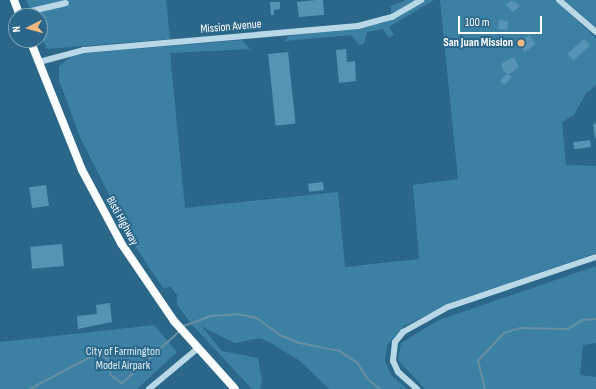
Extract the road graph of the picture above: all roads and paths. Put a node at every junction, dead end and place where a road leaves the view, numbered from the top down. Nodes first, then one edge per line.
1 (422, 0) edge
2 (559, 0) edge
3 (66, 3) dead end
4 (47, 8) edge
5 (596, 32) edge
6 (33, 48) edge
7 (39, 62) junction
8 (596, 257) edge
9 (197, 349) junction
10 (149, 389) edge
11 (235, 389) edge
12 (417, 389) edge

1 - 7 street, Mission Avenue
2 - 5 street
3 - 4 street
6 - 7 main road, Bisti Highway
7 - 9 main road, Bisti Highway
8 - 12 street
9 - 10 street
9 - 11 main road, Bisti Highway

